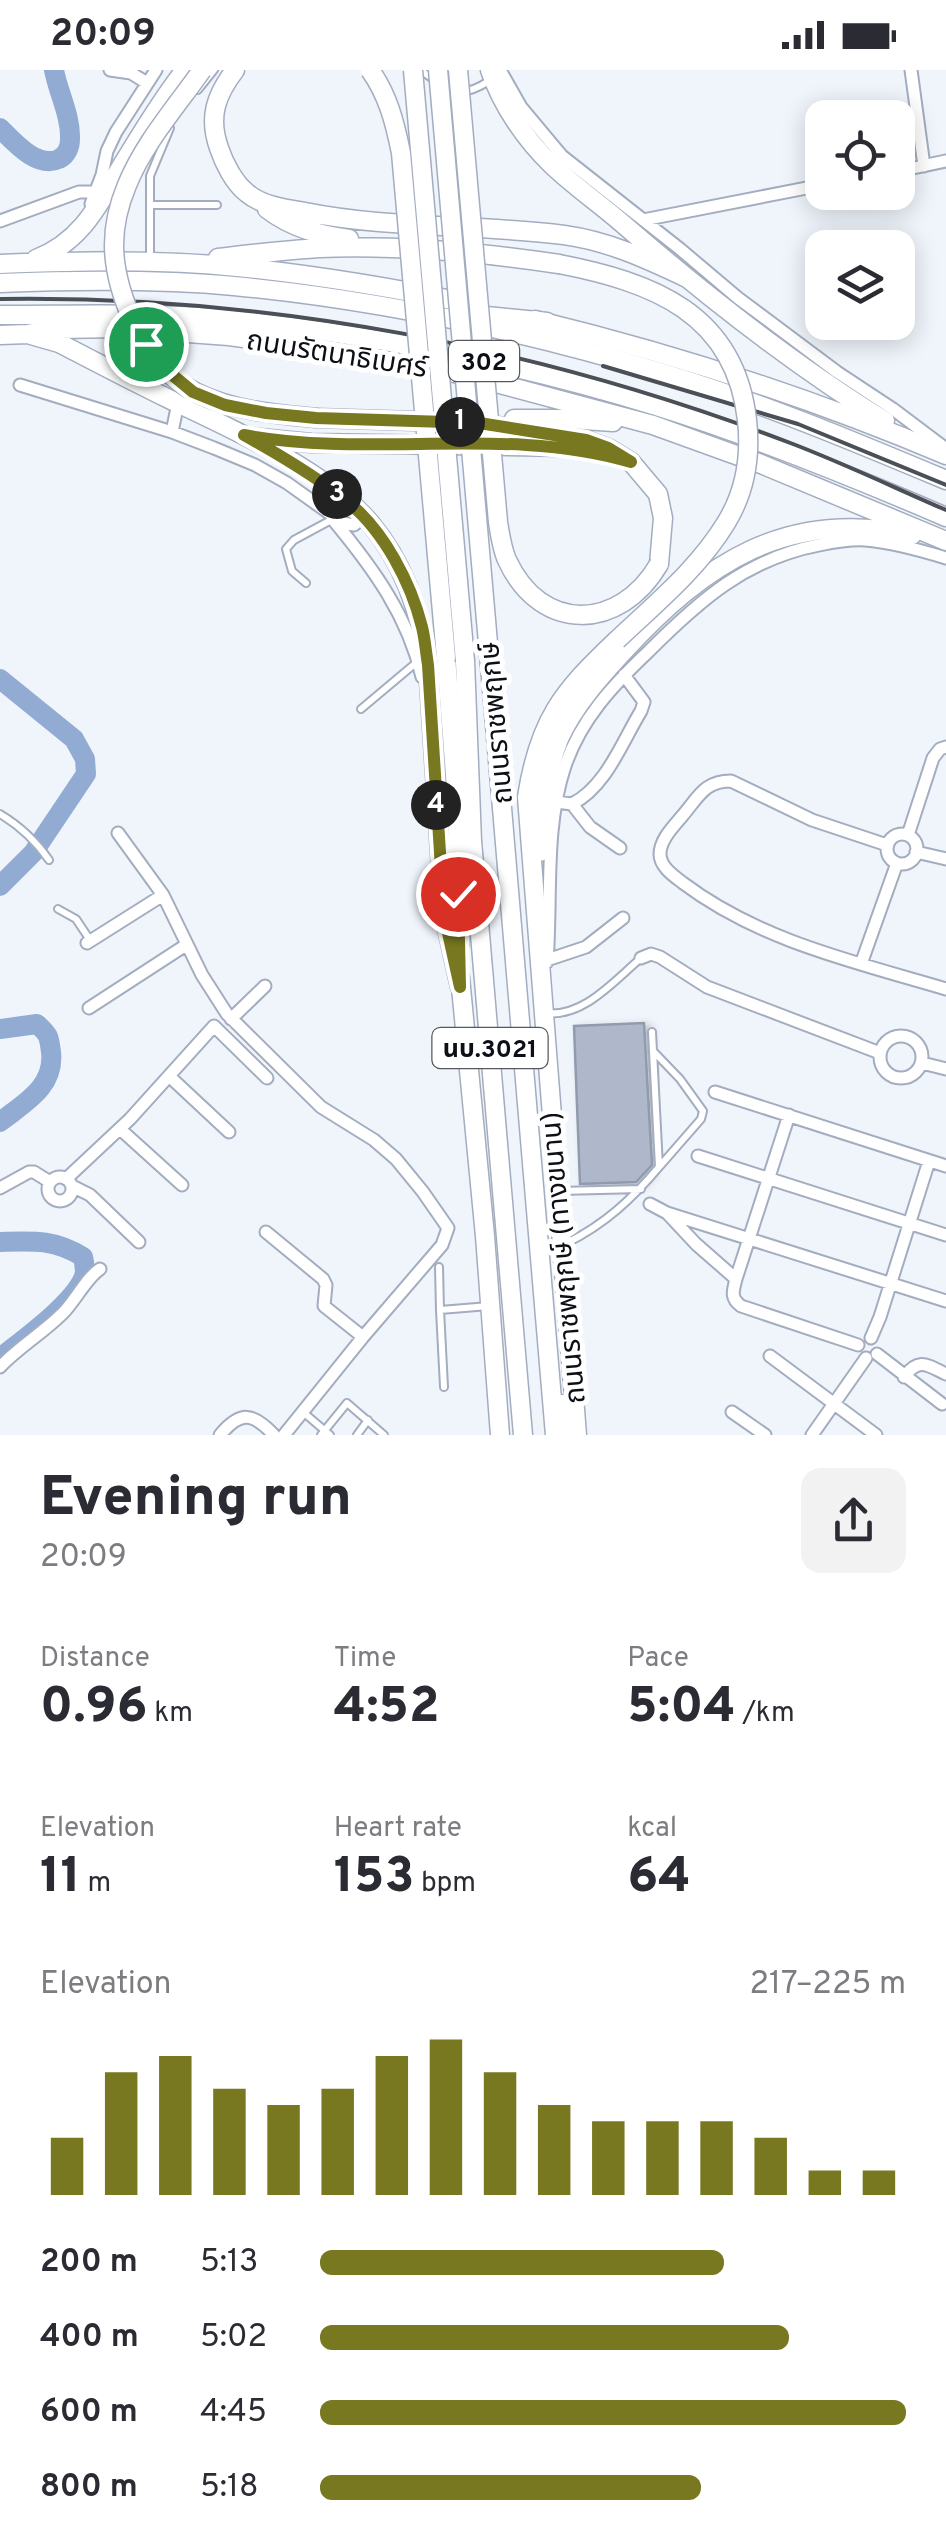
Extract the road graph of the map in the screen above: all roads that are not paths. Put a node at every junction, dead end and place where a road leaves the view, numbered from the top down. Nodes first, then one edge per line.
1 (110, 70) edge
2 (156, 70) edge
3 (184, 70) edge
4 (202, 70) edge
5 (214, 70) edge
6 (235, 70) edge
7 (370, 70) edge
8 (416, 70) edge
9 (438, 70) edge
10 (458, 70) edge
11 (910, 70) edge
12 (494, 73) edge
13 (147, 83) junction
14 (946, 162) edge
15 (924, 166) junction
16 (915, 168) edge
17 (805, 189) edge
18 (96, 192) junction
19 (247, 194) junction
20 (150, 205) junction
21 (217, 205) dead end
22 (644, 220) junction
23 (0, 221) edge
24 (83, 227) junction
25 (425, 249) junction
26 (26, 263) junction
27 (159, 263) junction
28 (0, 264) edge
29 (687, 278) junction
30 (0, 283) edge
31 (391, 306) junction
32 (0, 315) edge
33 (546, 322) junction
34 (0, 334) edge
35 (28, 334) junction
36 (20, 384) dead end
37 (178, 403) junction
38 (434, 420) junction
39 (653, 425) junction
40 (172, 432) junction
41 (244, 435) junction
42 (941, 451) edge
43 (631, 462) junction
44 (946, 480) edge
45 (330, 516) junction
46 (364, 517) junction
47 (946, 517) edge
48 (946, 543) edge
49 (946, 558) edge
50 (306, 583) dead end
51 (418, 661) junction
52 (624, 675) junction
53 (361, 709) dead end
54 (433, 740) junction
55 (946, 747) edge
56 (556, 802) junction
57 (572, 804) junction
58 (0, 814) edge
59 (118, 833) dead end
60 (908, 835) junction
61 (887, 846) junction
62 (620, 848) dead end
63 (916, 852) junction
64 (49, 860) dead end
65 (946, 860) edge
66 (897, 863) junction
67 (163, 895) junction
68 (58, 909) dead end
69 (624, 918) dead end
70 (89, 942) joint
71 (186, 945) junction
72 (641, 958) joint
73 (544, 960) junction
74 (860, 964) junction
75 (266, 986) dead end
76 (460, 987) junction
77 (946, 990) edge
78 (89, 1008) dead end
79 (544, 1012) junction
80 (229, 1016) junction
81 (214, 1026) junction
82 (652, 1032) dead end
83 (653, 1051) junction
84 (880, 1054) junction
85 (922, 1063) junction
86 (946, 1069) edge
87 (169, 1076) junction
88 (268, 1078) dead end
89 (715, 1092) dead end
90 (789, 1115) junction
91 (120, 1129) junction
92 (229, 1132) dead end
93 (698, 1156) dead end
94 (929, 1160) junction
95 (946, 1166) edge
96 (659, 1167) junction
97 (769, 1179) junction
98 (50, 1182) junction
99 (69, 1182) junction
100 (182, 1185) dead end
101 (0, 1188) edge
102 (641, 1189) junction
103 (557, 1191) junction
104 (650, 1204) dead end
105 (667, 1213) junction
106 (910, 1223) junction
107 (266, 1232) dead end
108 (946, 1235) edge
109 (750, 1238) junction
110 (140, 1242) dead end
111 (562, 1246) junction
112 (440, 1267) dead end
113 (100, 1269) dead end
114 (736, 1278) junction
115 (890, 1284) junction
116 (946, 1301) edge
117 (490, 1306) junction
118 (440, 1310) junction
119 (362, 1337) junction
120 (871, 1338) junction
121 (858, 1345) junction
122 (770, 1356) dead end
123 (871, 1356) junction
124 (550, 1360) junction
125 (0, 1367) edge
126 (946, 1374) edge
127 (904, 1377) junction
128 (444, 1387) dead end
129 (832, 1404) junction
130 (942, 1404) dead end
131 (303, 1412) junction
132 (732, 1412) dead end
133 (368, 1420) junction
134 (325, 1434) edge
135 (220, 1435) edge
136 (274, 1435) edge
137 (284, 1435) edge
138 (357, 1435) edge
139 (384, 1435) edge
140 (500, 1435) edge
141 (522, 1435) edge
142 (556, 1435) edge
143 (573, 1435) edge
144 (765, 1435) edge
145 (812, 1435) edge
146 (876, 1435) edge

1 - 13 street
2 - 13 street
3 - 24 main road
4 - 38 main road, bridge
5 - 20 lane
6 - 19 main road
7 - 76 main road, bridge
8 - 12 lane
8 - 141 main road, ถนนราชพฤกษ์ / นบ.3021, bridge
9 - 124 main road, ถนนราชพฤกษ์ / นบ.3021, bridge
10 - 43 main road, bridge
11 - 15 street
12 - 22 street
12 - 29 main road
13 - 18 street
14 - 15 street
15 - 16 street
17 - 22 street
18 - 23 street
18 - 24 street
19 - 25 main road
19 - 29 main road
20 - 21 lane
20 - 27 lane
22 - 42 street
24 - 26 main road
25 - 27 main road
25 - 73 main road, bridge
26 - 27 main road, 302
26 - 28 main road, 302
27 - 33 main road, 302
29 - 42 main road
30 - 31 main road, ถนนรัตนาธิเบศร์ / 302
31 - 33 main road
31 - 44 main road, ถนนรัตนาธิเบศร์ / 302
32 - 47 main road, ถนนรัตนาธิเบศร์ / 302
33 - 42 main road, 302
34 - 35 main road, ถนนรัตนาธิเบศร์ / 302
35 - 37 main road
35 - 39 main road, ถนนรัตนาธิเบศร์ / 302
36 - 40 street
37 - 40 street
37 - 41 main road
38 - 39 main road
38 - 43 main road
39 - 48 main road, ถนนรัตนาธิเบศร์ / 302
40 - 45 street
41 - 43 main road
41 - 46 main road
45 - 46 street
45 - 50 lane
45 - 51 street
46 - 54 main road
48 - 73 main road
49 - 52 street
51 - 53 lane
51 - 54 street
52 - 56 street
52 - 57 street
54 - 76 main road
55 - 60 street
56 - 57 street
56 - 73 street
57 - 62 street
58 - 64 lane
59 - 67 street
60 - 61 street
60 - 63 street
61 - 66 street
61 - 74 street
63 - 65 street
63 - 66 street
66 - 74 street
67 - 70 street
67 - 71 street
68 - 70 lane
69 - 73 street
71 - 78 street
71 - 80 street
72 - 79 lane
72 - 84 street
73 - 79 main road, ถนนราชพฤกษ์ (ทางขนาน) / นบ.3021
74 - 77 street
75 - 80 street
76 - 117 main road, นบ.3021
79 - 103 main road, ถนนราชพฤกษ์ (ทางขนาน) / นบ.3021
80 - 81 street
80 - 119 street
81 - 87 street
81 - 88 street
82 - 83 lane
83 - 96 lane
83 - 96 lane
84 - 85 street
84 - 85 street
85 - 86 street
87 - 91 street
87 - 92 street
89 - 90 street
90 - 94 street
90 - 97 street
91 - 99 street
91 - 100 street
93 - 97 street
94 - 95 street
94 - 106 street
96 - 102 lane
97 - 106 street
97 - 109 street
98 - 99 street
98 - 99 street
98 - 101 street
99 - 110 street
102 - 103 lane
102 - 111 lane
103 - 111 main road, ถนนราชพฤกษ์ (ทางขนาน) / นบ.3021
104 - 105 street
105 - 109 street
105 - 114 street
106 - 108 street
106 - 115 street
107 - 119 street
109 - 114 street
109 - 115 street
111 - 143 main road, ถนนราชพฤกษ์ (ทางขนาน) / นบ.3021
112 - 118 lane
113 - 125 street
114 - 121 street
115 - 116 street
115 - 120 street
117 - 118 lane
117 - 140 main road, นบ.3021
118 - 128 lane
119 - 131 street
120 - 121 street
120 - 123 street
121 - 123 street
122 - 129 street
123 - 127 street
123 - 129 street
124 - 142 main road, ถนนราชพฤกษ์ / นบ.3021
124 - 143 main road
126 - 127 street
127 - 130 street
129 - 145 street
129 - 146 street
131 - 134 lane
131 - 137 street
132 - 144 street
133 - 134 lane
133 - 138 lane
133 - 139 lane
135 - 136 street

